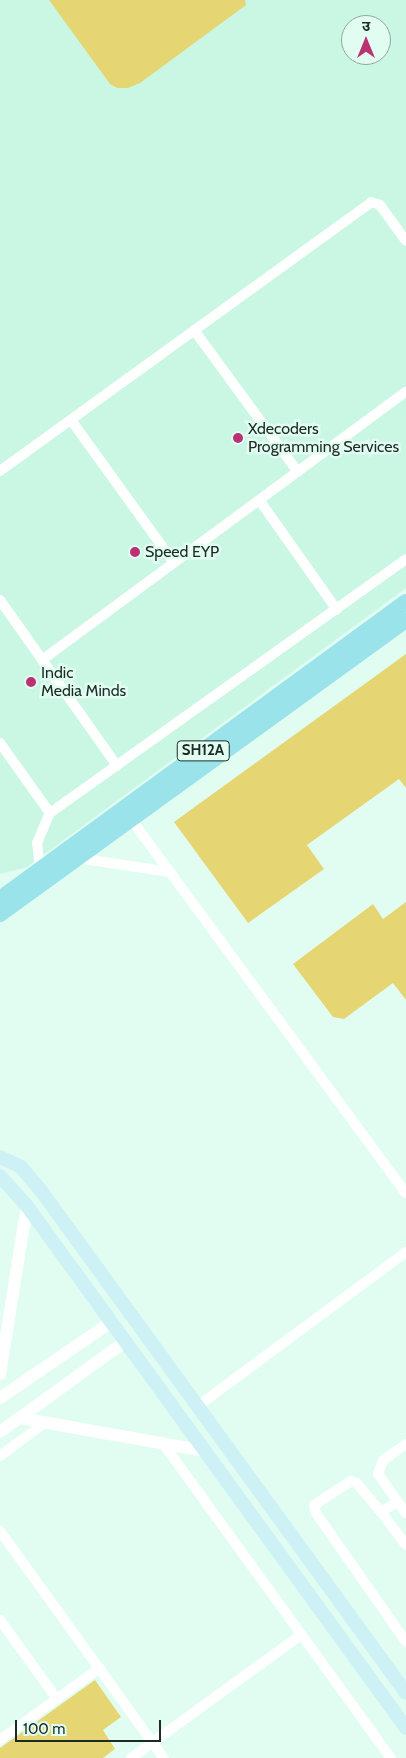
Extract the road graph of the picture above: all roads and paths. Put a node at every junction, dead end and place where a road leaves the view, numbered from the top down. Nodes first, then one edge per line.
1 (406, 242) edge
2 (194, 330) junction
3 (406, 392) edge
4 (71, 420) junction
5 (0, 471) edge
6 (298, 472) junction
7 (260, 501) junction
8 (406, 559) edge
9 (174, 563) junction
10 (0, 600) edge
11 (406, 602) edge
12 (337, 610) junction
13 (406, 620) edge
14 (42, 660) junction
15 (0, 743) edge
16 (117, 766) junction
17 (50, 813) junction
18 (127, 814) junction
19 (77, 858) junction
20 (40, 870) junction
21 (170, 872) junction
22 (0, 899) edge
23 (0, 914) edge
24 (0, 1157) edge
25 (0, 1176) edge
26 (406, 1193) edge
27 (27, 1206) junction
28 (406, 1252) edge
29 (111, 1322) junction
30 (125, 1342) junction
31 (0, 1374) edge
32 (0, 1398) edge
33 (198, 1406) junction
34 (20, 1418) junction
35 (46, 1422) junction
36 (0, 1432) edge
37 (162, 1442) junction
38 (406, 1444) edge
39 (205, 1452) junction
40 (0, 1456) edge
41 (398, 1502) junction
42 (381, 1512) junction
43 (406, 1513) edge
44 (0, 1531) edge
45 (406, 1545) edge
46 (2, 1628) edge
47 (301, 1635) junction
48 (406, 1642) edge
49 (100, 1668) junction
50 (406, 1693) edge
51 (57, 1699) junction
52 (406, 1728) edge
53 (0, 1740) edge
54 (153, 1742) junction
55 (131, 1758) edge
56 (164, 1758) edge
57 (391, 1758) edge

1 - 2 street
2 - 4 street
2 - 6 street
3 - 6 street
4 - 5 street
4 - 9 street
6 - 7 street
7 - 9 street
7 - 12 street
8 - 12 street
9 - 14 street
10 - 14 street
11 - 18 main road, SH12A
12 - 16 street
13 - 18 main road, SH12A
14 - 16 street
15 - 17 street
16 - 17 street
17 - 20 street
18 - 19 main road, SH12A
18 - 20 main road, SH12A
18 - 21 street
19 - 21 street
19 - 23 main road, SH12A
20 - 22 main road, SH12A
21 - 26 street
24 - 33 main road
25 - 27 main road
27 - 29 main road
27 - 31 street
28 - 33 street
29 - 30 main road
29 - 32 street
30 - 34 street
30 - 39 main road
33 - 50 main road
34 - 35 street
34 - 36 street
35 - 37 street
35 - 40 street
37 - 39 street
37 - 47 street
38 - 41 street
39 - 52 main road
41 - 42 street
41 - 43 street
42 - 45 street
42 - 48 street
44 - 49 street
46 - 51 street
47 - 54 street
47 - 57 street
49 - 51 street
49 - 54 street
51 - 53 street
54 - 55 street
54 - 56 street

